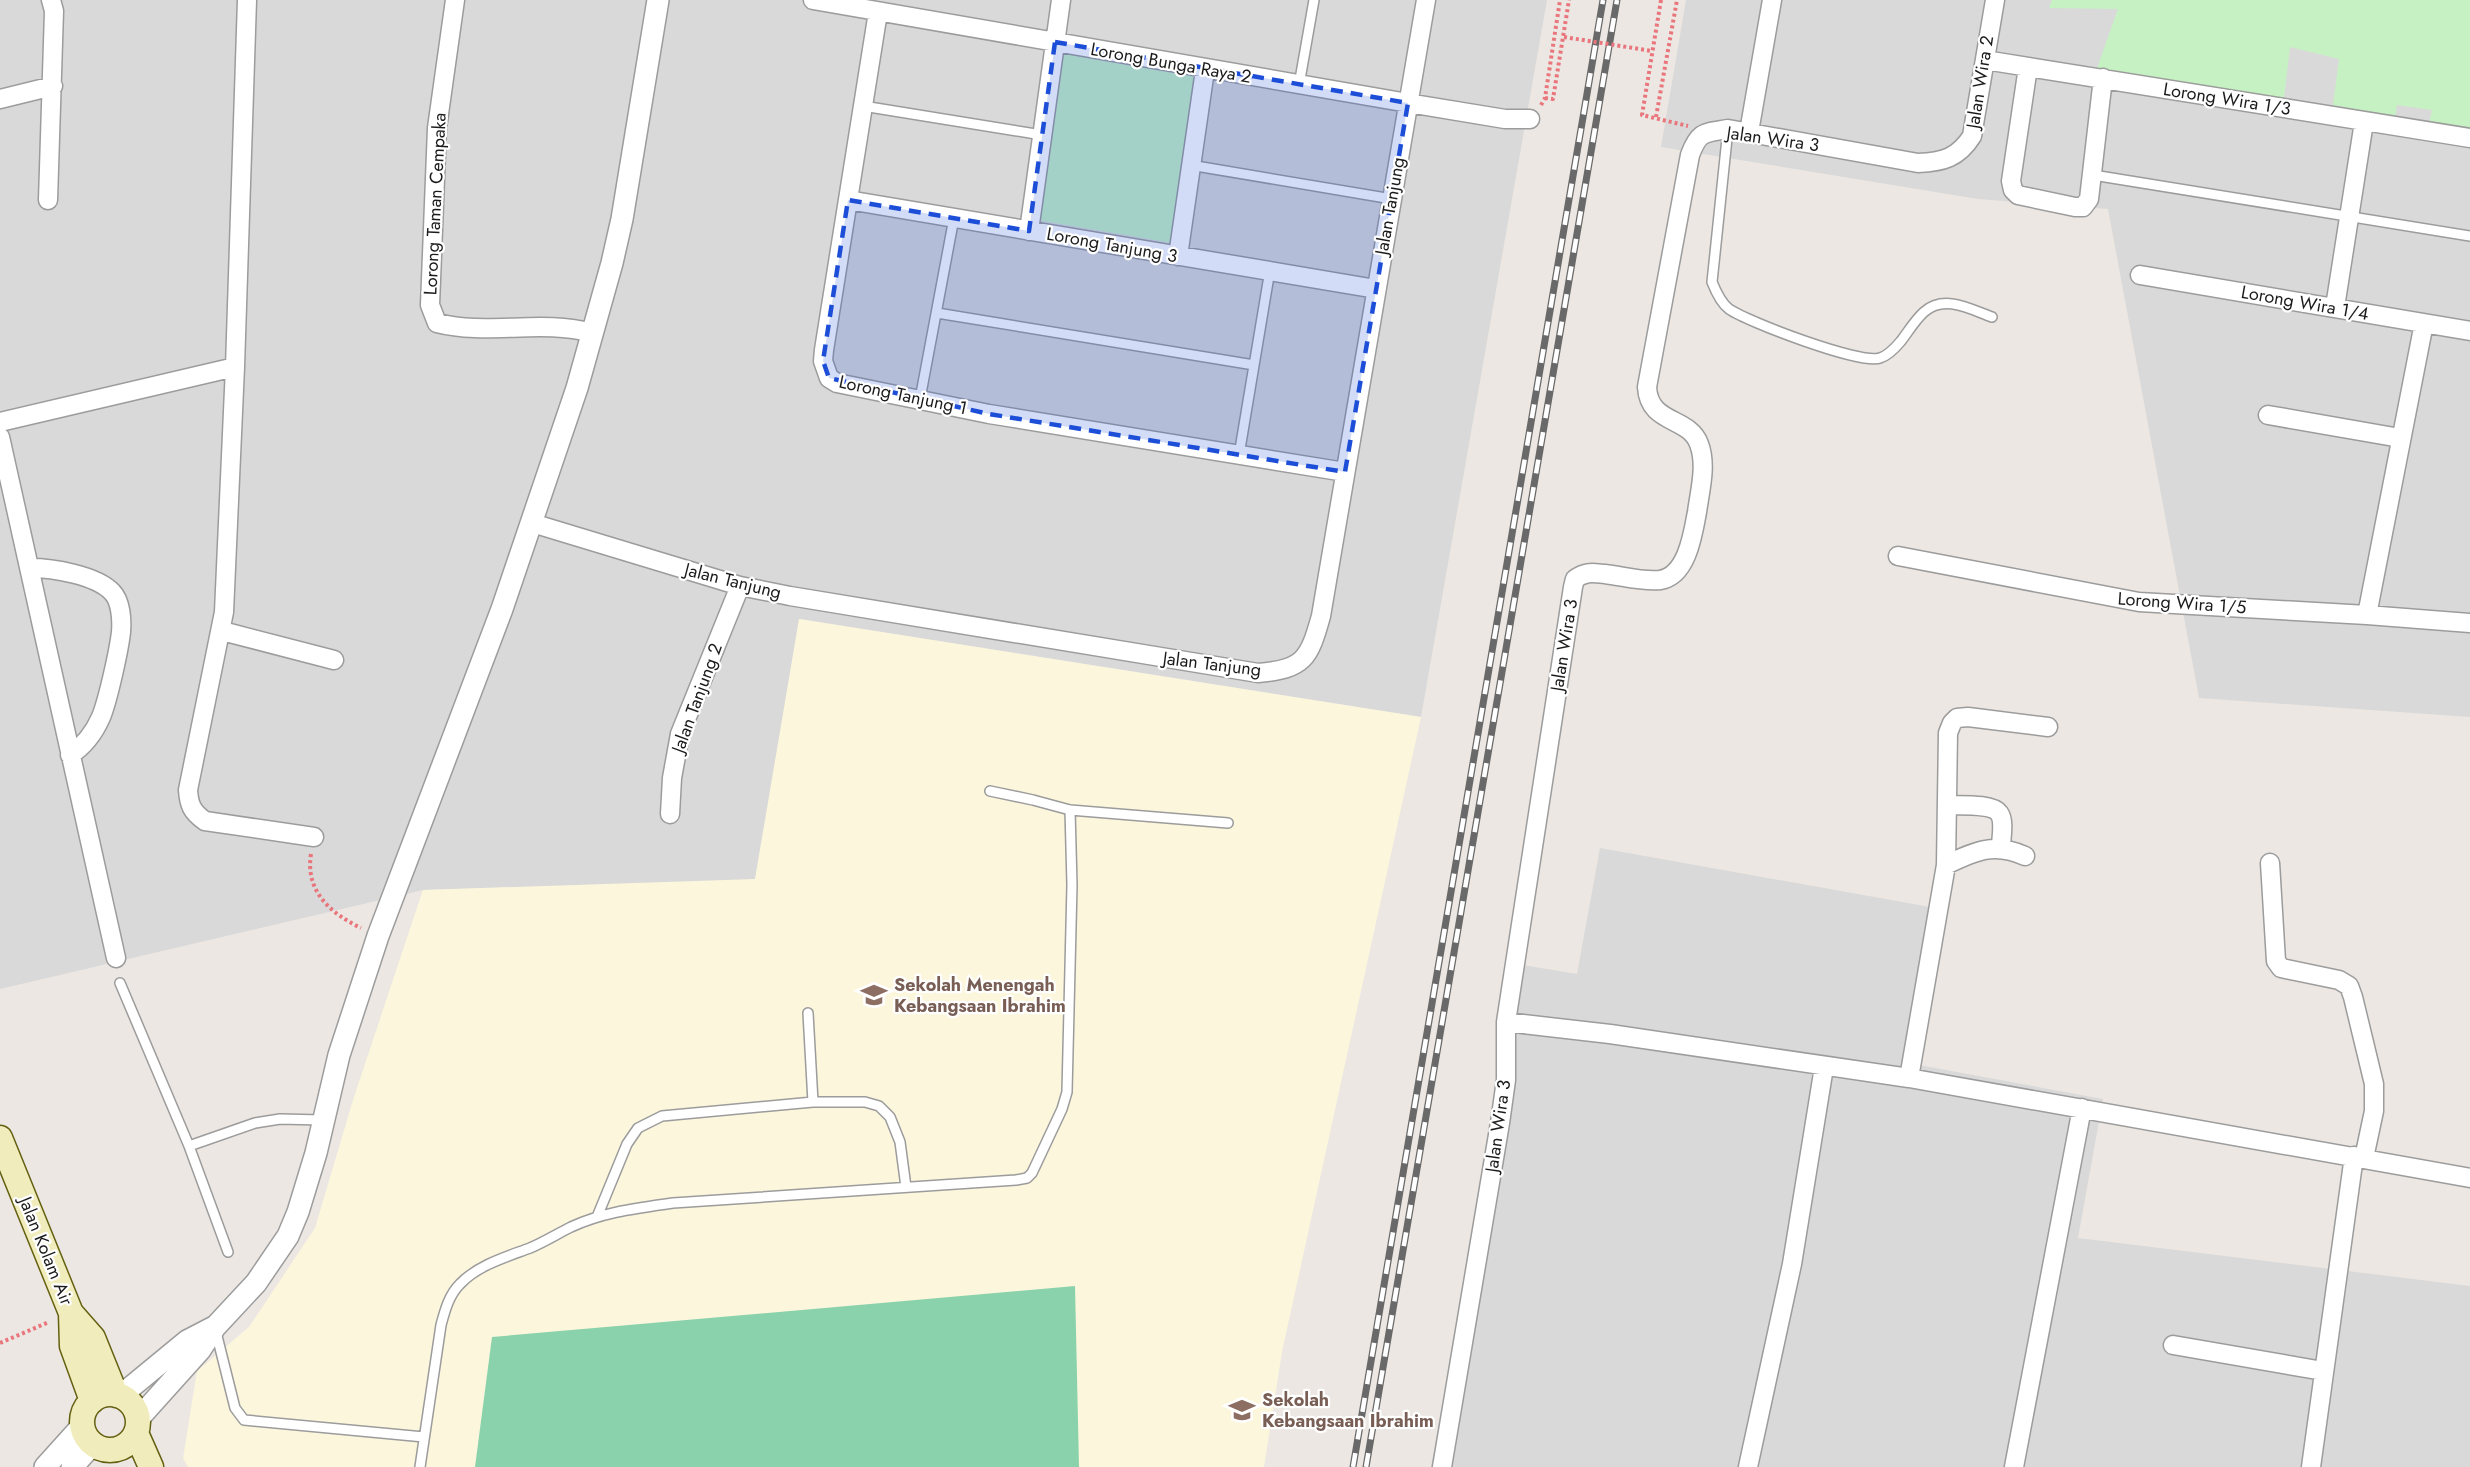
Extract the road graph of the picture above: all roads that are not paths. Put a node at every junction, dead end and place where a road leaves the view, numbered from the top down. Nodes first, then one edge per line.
1 (51, 0) edge
2 (247, 0) edge
3 (455, 0) edge
4 (658, 0) edge
5 (813, 0) edge
6 (1061, 0) edge
7 (1314, 0) edge
8 (1426, 0) edge
9 (1772, 0) edge
10 (1995, 0) edge
11 (878, 12) junction
12 (1055, 42) junction
13 (1985, 60) junction
14 (2028, 67) junction
15 (1205, 69) junction
16 (2103, 78) junction
17 (1299, 85) junction
18 (53, 86) junction
19 (0, 99) edge
20 (1408, 104) junction
21 (863, 106) junction
22 (1530, 119) dead end
23 (2364, 122) junction
24 (1728, 129) junction
25 (1749, 132) junction
26 (1042, 135) junction
27 (2470, 138) edge
28 (1918, 163) joint
29 (1190, 165) junction
30 (2093, 175) junction
31 (1392, 199) junction
32 (48, 200) dead end
33 (848, 200) junction
34 (2349, 216) junction
35 (954, 218) junction
36 (1029, 231) junction
37 (2470, 236) edge
38 (1178, 256) junction
39 (1270, 270) junction
40 (2140, 275) dead end
41 (1376, 289) junction
42 (2335, 307) junction
43 (937, 313) junction
44 (1992, 316) dead end
45 (2424, 323) junction
46 (2470, 332) edge
47 (592, 333) junction
48 (1254, 365) junction
49 (235, 367) junction
50 (920, 399) junction
51 (2268, 415) dead end
52 (0, 422) edge
53 (0, 437) edge
54 (2400, 438) junction
55 (1239, 455) junction
56 (1345, 472) junction
57 (532, 523) junction
58 (1898, 556) dead end
59 (30, 568) junction
60 (740, 586) junction
61 (2367, 615) junction
62 (2470, 623) edge
63 (222, 631) junction
64 (334, 660) dead end
65 (2048, 727) dead end
66 (70, 755) junction
67 (990, 791) dead end
68 (1947, 806) junction
69 (1070, 810) junction
70 (670, 814) dead end
71 (1228, 823) dead end
72 (314, 837) road end
73 (2001, 847) junction
74 (2025, 855) dead end
75 (2270, 863) dead end
76 (1946, 865) junction
77 (116, 958) dead end
78 (120, 983) dead end
79 (808, 1013) dead end
80 (1506, 1022) junction
81 (1824, 1067) junction
82 (1909, 1078) junction
83 (813, 1102) junction
84 (2082, 1108) junction
85 (322, 1120) junction
86 (0, 1138) edge
87 (189, 1146) junction
88 (2359, 1157) junction
89 (2470, 1178) edge
90 (906, 1186) junction
91 (597, 1217) junction
92 (228, 1252) dead end
93 (71, 1313) junction
94 (215, 1327) junction
95 (2173, 1345) dead end
96 (2323, 1371) junction
97 (117, 1396) junction
98 (92, 1401) junction
99 (137, 1426) junction
100 (424, 1437) junction
101 (101, 1447) edge
102 (45, 1467) edge
103 (72, 1467) edge
104 (151, 1467) edge
105 (420, 1467) edge
106 (1442, 1467) edge
107 (1748, 1467) edge
108 (2014, 1467) edge
109 (2311, 1467) edge

1 - 18 street
2 - 49 street
3 - 47 street, Lorong Taman Cempaka
4 - 47 street
5 - 11 street, Lorong Bunga Raya 2
6 - 12 street
7 - 17 lane
8 - 20 street, Jalan Tanjung
9 - 25 street
10 - 13 street, Jalan Wira 2
11 - 12 street, Lorong Bunga Raya 2
11 - 21 street, Lorong Tanjung 1
12 - 15 street, Lorong Bunga Raya 2
12 - 26 street
13 - 14 street, Lorong Wira 1/3
13 - 28 street, Jalan Wira 2
14 - 16 street, Lorong Wira 1/3
14 - 30 street
15 - 17 street, Lorong Bunga Raya 2
15 - 29 street
16 - 23 street, Lorong Wira 1/3
16 - 30 street
17 - 20 street, Lorong Bunga Raya 2
18 - 19 street
18 - 32 street
20 - 22 street, Lorong Bunga Raya 2
20 - 31 street, Jalan Tanjung
21 - 26 lane
21 - 33 street, Lorong Tanjung 1
23 - 27 street, Lorong Wira 1/3
23 - 34 street
24 - 25 street, Jalan Wira 3
24 - 44 lane
24 - 80 street, Jalan Wira 3
25 - 28 street, Jalan Wira 3
26 - 36 street
29 - 31 lane
29 - 38 street
30 - 34 lane
31 - 41 street, Jalan Tanjung
33 - 35 street, Lorong Tanjung 3
33 - 50 street, Lorong Tanjung 1
34 - 37 lane
34 - 42 street
35 - 36 street, Lorong Tanjung 3
35 - 43 lane
36 - 38 street, Lorong Tanjung 3
38 - 39 street, Lorong Tanjung 3
39 - 41 street, Lorong Tanjung 3
39 - 48 lane
40 - 42 street, Lorong Wira 1/4
41 - 56 street, Jalan Tanjung
42 - 45 street, Lorong Wira 1/4
43 - 48 lane
43 - 50 lane
45 - 46 street, Lorong Wira 1/4
45 - 54 street
47 - 57 street
48 - 55 lane
49 - 52 street
49 - 63 street
50 - 55 street, Lorong Tanjung 1
51 - 54 street
53 - 59 street
54 - 61 street
55 - 56 street, Lorong Tanjung 1
56 - 60 street, Jalan Tanjung
57 - 60 street, Jalan Tanjung
57 - 85 street
58 - 61 street, Lorong Wira 1/5
59 - 66 street
59 - 66 street
60 - 70 street, Jalan Tanjung 2
61 - 62 street, Lorong Wira 1/5
63 - 64 street
63 - 72 street
65 - 68 street
66 - 77 street
67 - 69 lane
68 - 73 street
68 - 76 street
69 - 71 lane
69 - 90 lane
73 - 74 street
73 - 76 street
75 - 88 street
76 - 82 street
78 - 87 lane
79 - 83 lane
80 - 81 street
80 - 106 street, Jalan Wira 3
81 - 82 street
81 - 107 street
82 - 84 street
83 - 90 lane
83 - 91 lane
84 - 88 street
84 - 108 street
85 - 87 lane
85 - 94 street
86 - 93 main road, Jalan Kolam Air
87 - 92 lane
88 - 89 street
88 - 96 street
90 - 91 lane
91 - 100 lane
93 - 97 main road
93 - 98 main road, Jalan Kolam Air
94 - 97 street
94 - 99 street
94 - 100 lane
95 - 96 street
96 - 109 street
97 - 98 main road
97 - 99 main road
98 - 101 main road
99 - 101 main road
99 - 104 main road
100 - 105 lane
101 - 102 street
101 - 103 street

